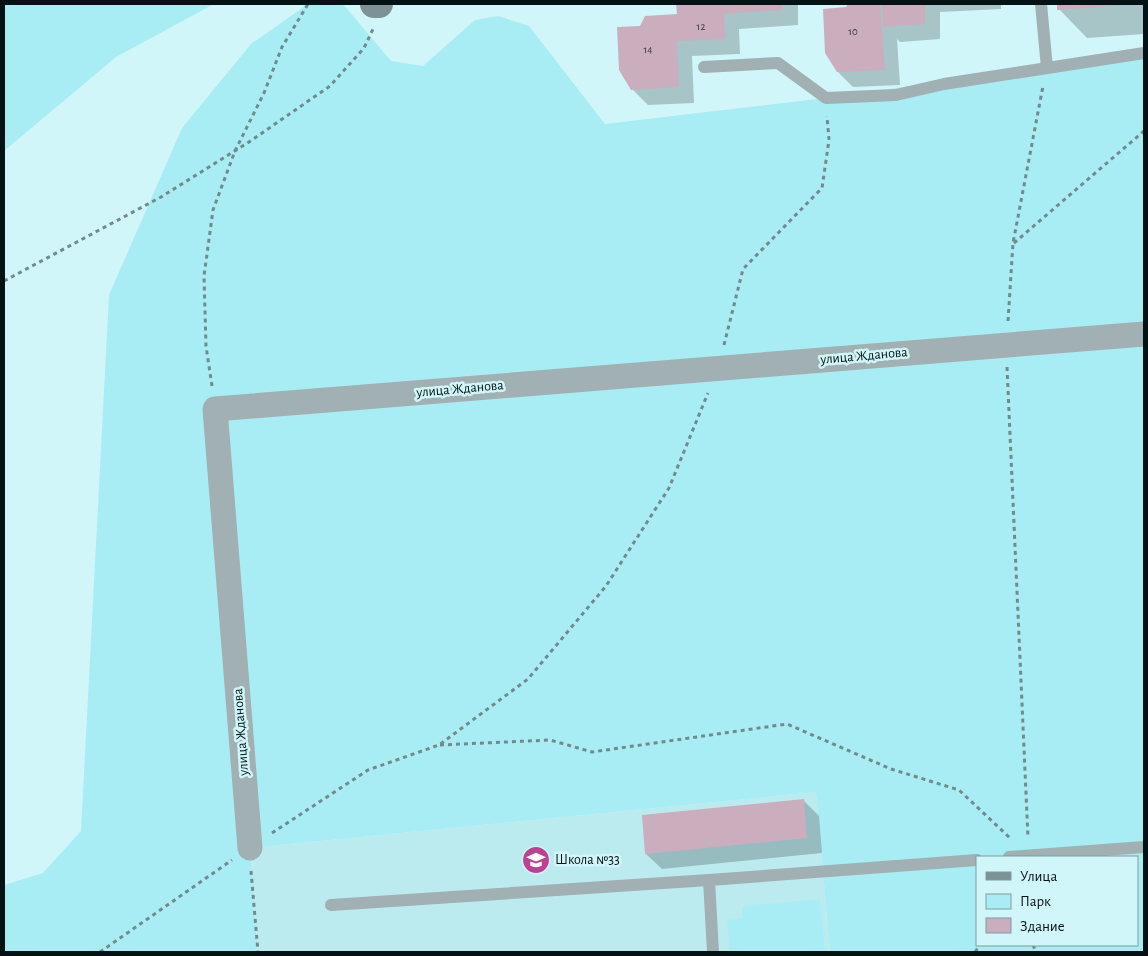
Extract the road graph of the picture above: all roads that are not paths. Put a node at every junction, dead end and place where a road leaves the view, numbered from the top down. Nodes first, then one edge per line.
1 (1041, 4) edge
2 (1144, 53) edge
3 (704, 66) dead end
4 (1047, 68) junction
5 (1144, 334) edge
6 (1144, 847) edge
7 (250, 848) road end
8 (1028, 856) edge
9 (976, 860) edge
10 (708, 880) junction
11 (331, 905) dead end
12 (713, 952) edge

1 - 4 lane
2 - 4 lane
3 - 4 lane
5 - 7 street, улица Жданова
6 - 8 lane
9 - 10 lane
10 - 11 lane
10 - 12 lane

